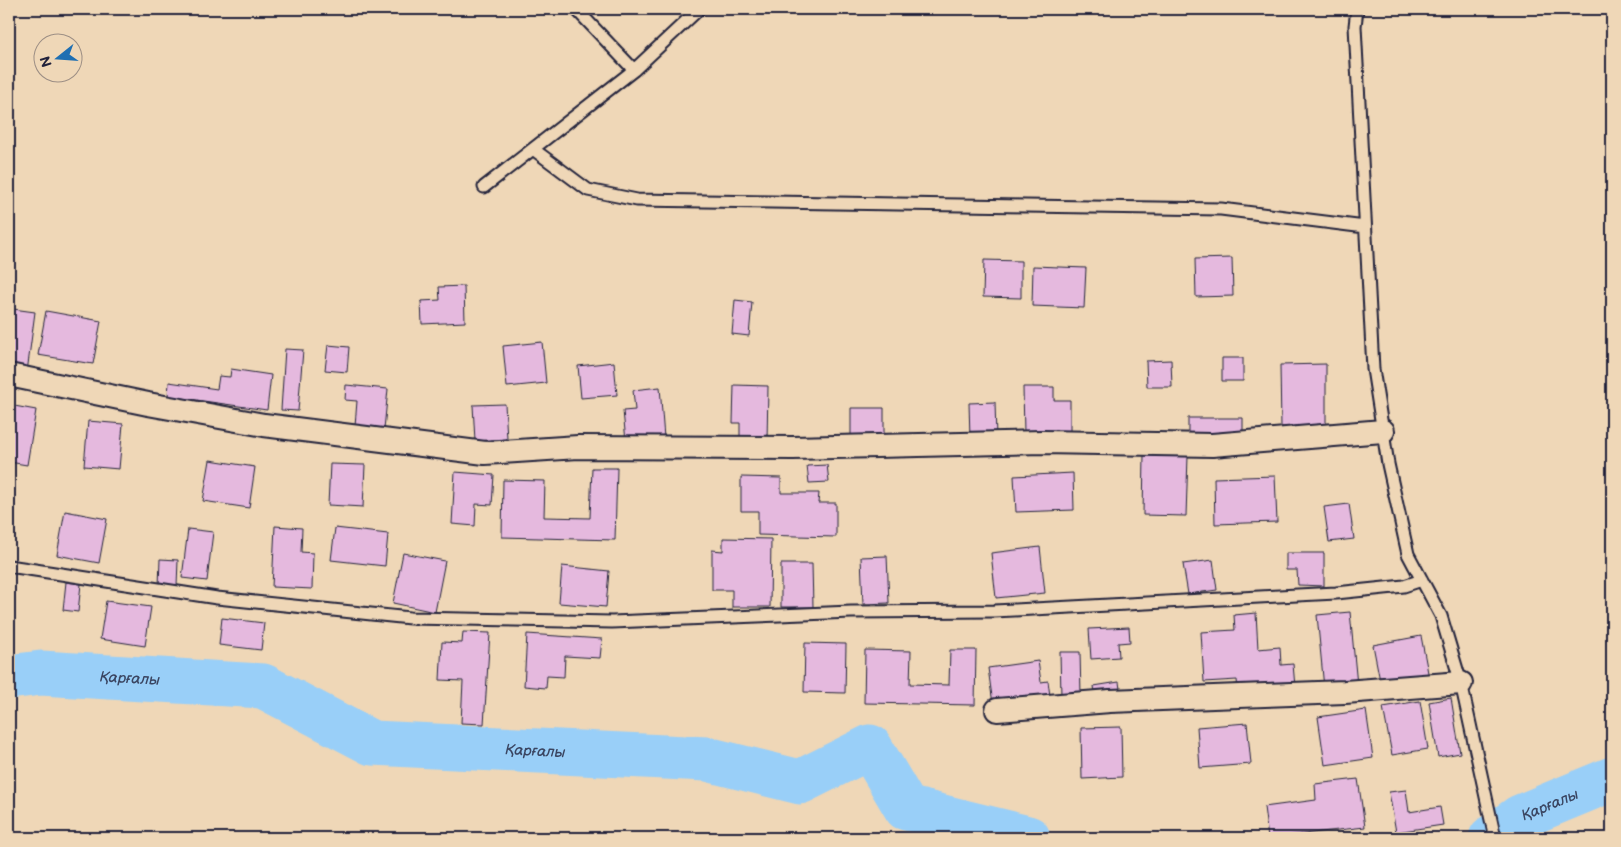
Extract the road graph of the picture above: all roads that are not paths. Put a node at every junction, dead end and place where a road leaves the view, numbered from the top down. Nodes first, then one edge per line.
1 (576, 9) edge
2 (699, 9) edge
3 (1357, 9) edge
4 (634, 70) junction
5 (533, 149) junction
6 (484, 187) dead end
7 (1365, 227) junction
8 (9, 375) edge
9 (1383, 431) junction
10 (9, 566) edge
11 (1422, 580) junction
12 (1461, 683) junction
13 (998, 710) dead end
14 (1495, 838) edge

1 - 4 lane
2 - 4 lane
3 - 7 lane
4 - 5 lane
5 - 6 lane
5 - 7 lane
7 - 9 lane
8 - 9 street
9 - 11 lane
10 - 11 lane
11 - 12 lane
12 - 13 street
12 - 14 lane

